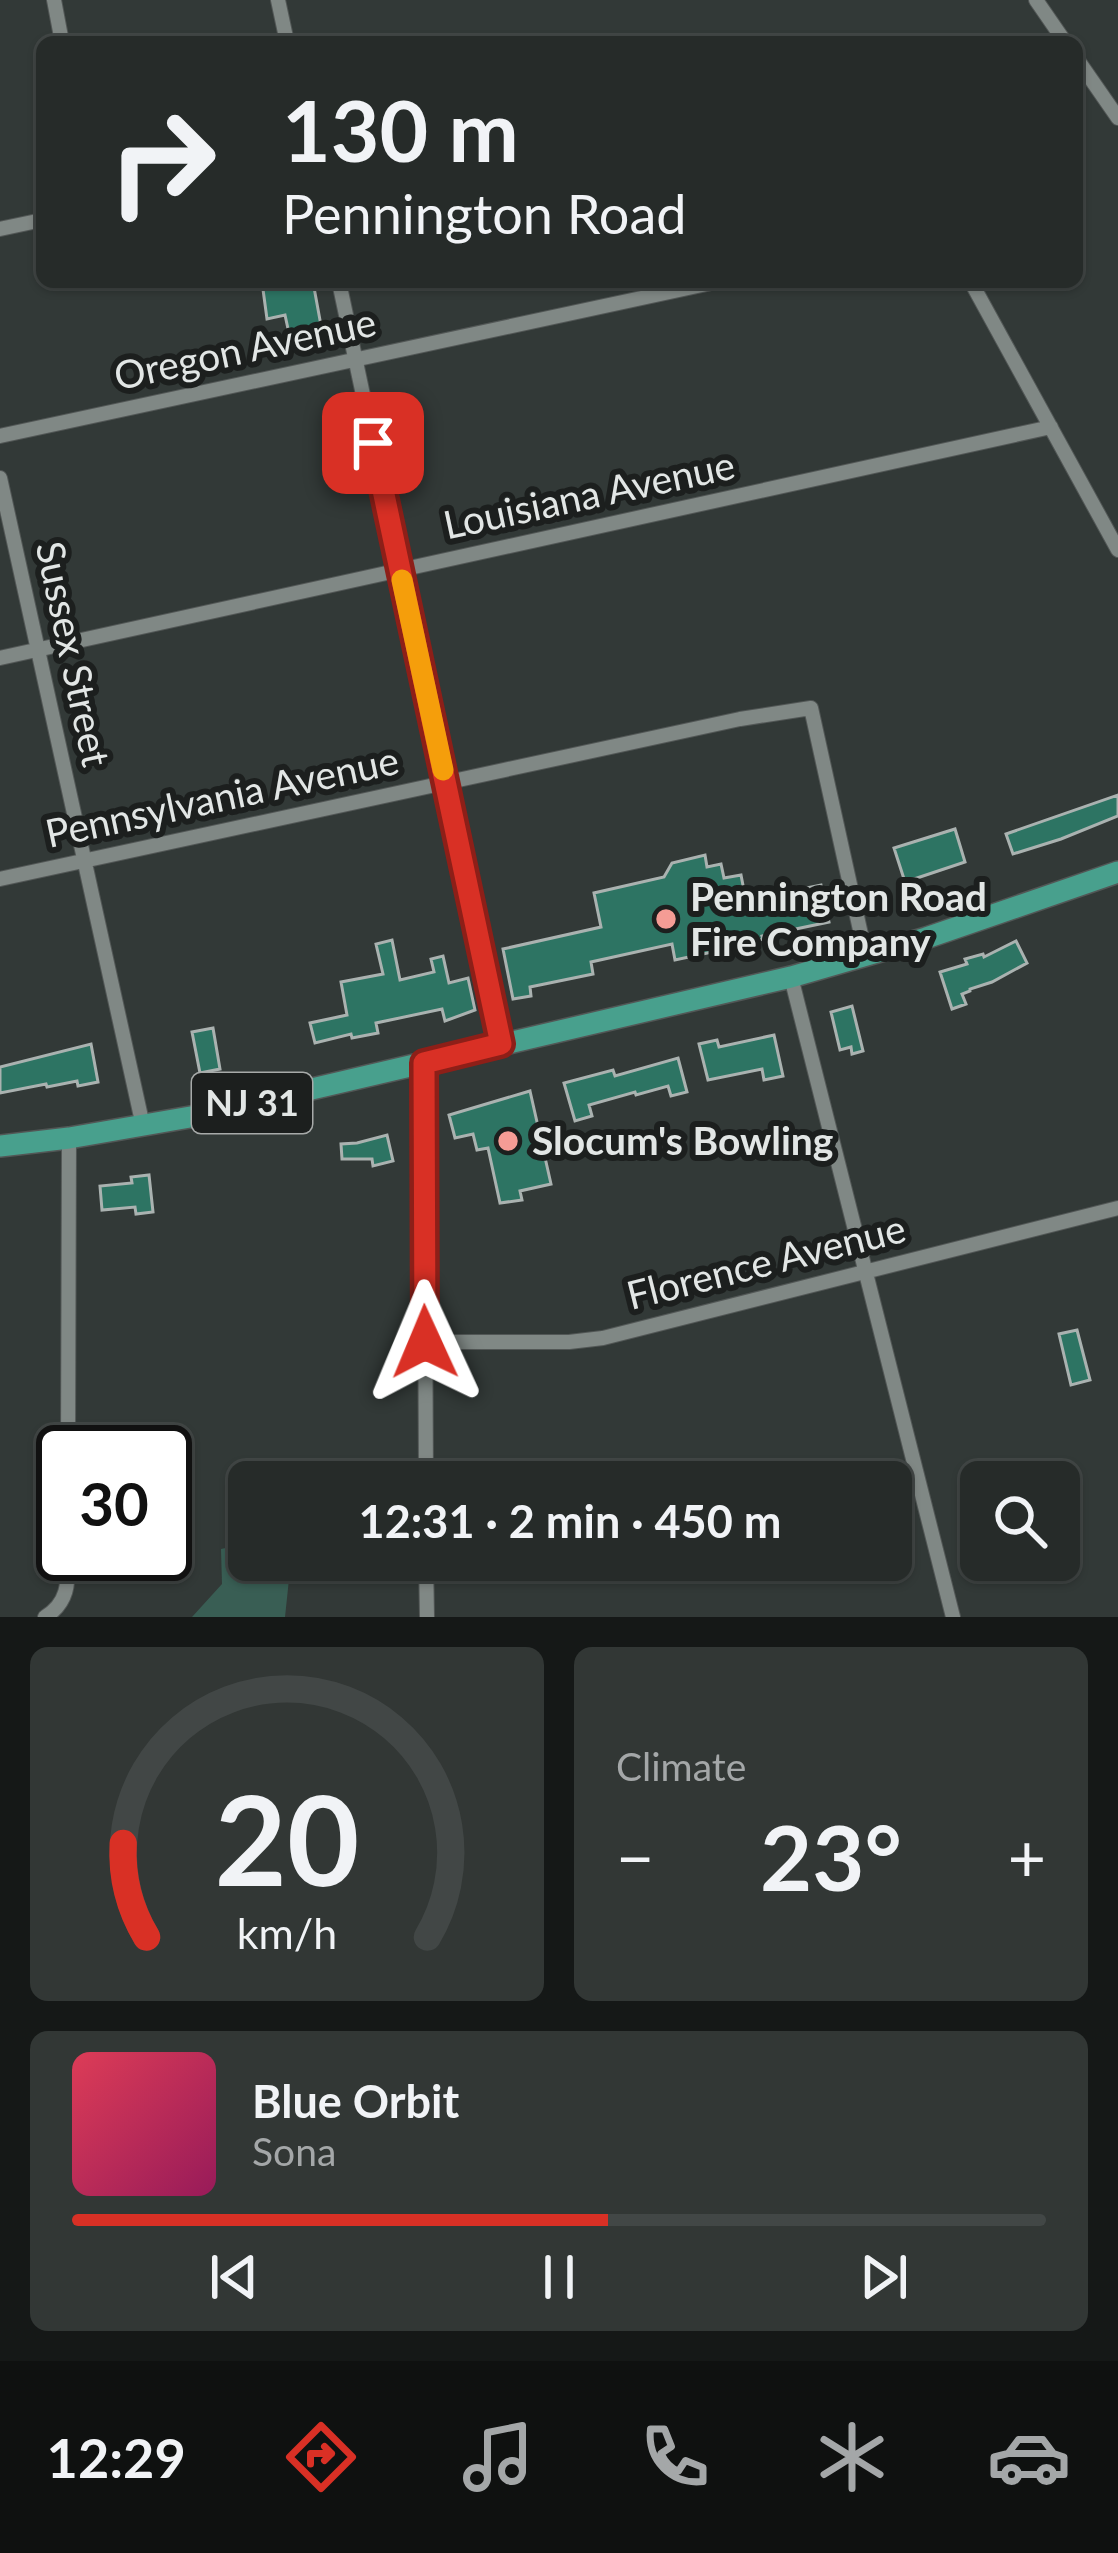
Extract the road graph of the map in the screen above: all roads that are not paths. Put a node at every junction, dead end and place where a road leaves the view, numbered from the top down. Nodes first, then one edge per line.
1 (54, 0) edge
2 (278, 0) edge
3 (1036, 0) edge
4 (61, 36) edge
5 (286, 36) edge
6 (1061, 36) edge
7 (1083, 68) edge
8 (1118, 118) edge
9 (36, 221) edge
10 (0, 229) edge
11 (340, 288) edge
12 (688, 288) edge
13 (973, 288) edge
14 (355, 359) junction
15 (1051, 428) junction
16 (0, 436) edge
17 (0, 478) edge
18 (1118, 550) edge
19 (400, 570) junction
20 (38, 650) junction
21 (0, 658) edge
22 (445, 781) junction
23 (84, 861) junction
24 (1118, 872) edge
25 (0, 879) edge
26 (866, 957) junction
27 (791, 977) junction
28 (501, 1044) junction
29 (424, 1063) junction
30 (143, 1126) junction
31 (69, 1138) junction
32 (0, 1146) edge
33 (1118, 1208) edge
34 (865, 1271) junction
35 (425, 1342) junction
36 (68, 1425) edge
37 (426, 1461) edge
38 (67, 1581) edge
39 (426, 1581) edge
40 (45, 1617) edge
41 (427, 1617) edge
42 (952, 1617) edge

1 - 4 street
2 - 5 street
3 - 6 street
7 - 8 street
9 - 10 street
11 - 14 street
12 - 14 street, Oregon Avenue
13 - 15 street
14 - 16 street, Oregon Avenue
14 - 19 street
15 - 18 street
15 - 19 street, Louisiana Avenue
17 - 20 street, Sussex Street
19 - 20 street, Louisiana Avenue
19 - 22 street
20 - 21 street, Louisiana Avenue
20 - 23 street, Sussex Street
22 - 23 street, Pennsylvania Avenue
22 - 26 street, Pennsylvania Avenue
22 - 28 street
23 - 25 street, Pennsylvania Avenue
23 - 30 street, Sussex Street
24 - 26 main road, NJ 31
26 - 27 main road, NJ 31
27 - 28 main road, NJ 31
27 - 34 street
28 - 29 main road, NJ 31
29 - 30 main road, NJ 31
29 - 35 street
30 - 31 main road, NJ 31
31 - 32 main road, NJ 31
31 - 36 street
33 - 34 street, Florence Avenue
34 - 35 street, Florence Avenue
34 - 42 street
35 - 37 street
38 - 40 street
39 - 41 street

